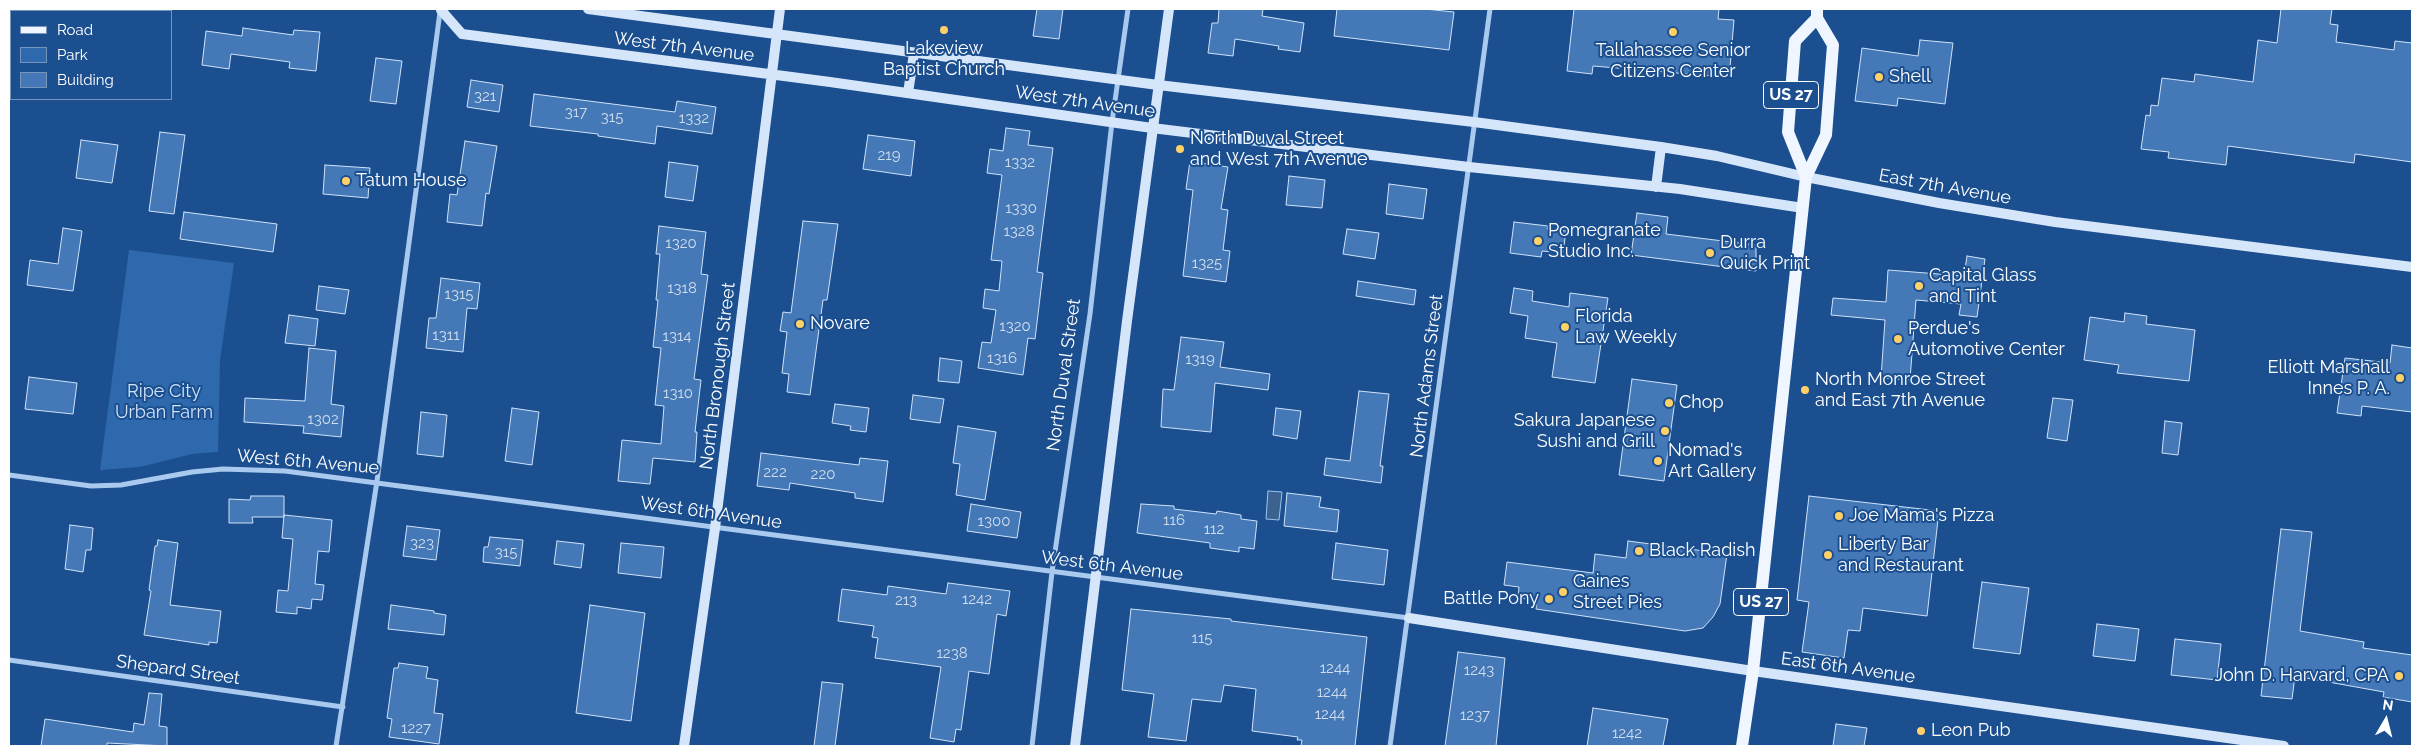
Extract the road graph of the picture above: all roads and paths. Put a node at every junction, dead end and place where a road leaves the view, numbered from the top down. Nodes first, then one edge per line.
1 (439, 9) edge
2 (588, 9) edge
3 (780, 9) edge
4 (1128, 9) edge
5 (1169, 9) edge
6 (1490, 9) edge
7 (1817, 13) edge
8 (777, 35) junction
9 (914, 53) junction
10 (772, 74) junction
11 (1117, 80) junction
12 (1158, 85) junction
13 (908, 93) junction
14 (1112, 122) junction
15 (1474, 122) junction
16 (1152, 128) junction
17 (1661, 147) junction
18 (1469, 167) junction
19 (1806, 178) junction
20 (1656, 187) junction
21 (1803, 208) junction
22 (2412, 267) edge
23 (9, 475) edge
24 (376, 481) junction
25 (715, 528) junction
26 (1052, 572) junction
27 (1097, 577) junction
28 (1408, 618) junction
29 (9, 660) edge
30 (1753, 671) junction
31 (342, 707) junction
32 (336, 746) edge
33 (684, 746) edge
34 (1032, 746) edge
35 (1076, 746) edge
36 (1390, 746) edge
37 (1742, 746) edge
38 (2284, 746) edge

1 - 10 street, West 7th Avenue
1 - 24 street
2 - 8 street, West 7th Avenue
3 - 8 street, North Bronough Street
4 - 11 street, North Duval Street
5 - 12 street
6 - 15 street, North Adams Street
7 - 19 main road, US 27
7 - 19 main road, US 27
8 - 9 street, West 7th Avenue
8 - 10 street, North Bronough Street
9 - 11 street, West 7th Avenue
9 - 13 street
10 - 13 street, West 7th Avenue
10 - 25 street, North Bronough Street
11 - 12 street, West 7th Avenue
11 - 14 street, North Duval Street
12 - 15 street, West 7th Avenue
12 - 16 street
13 - 14 street, West 7th Avenue
14 - 16 street, West 7th Avenue
14 - 26 street, North Duval Street
15 - 17 street, East 7th Avenue
15 - 18 street, North Adams Street
16 - 18 street, West 7th Avenue
16 - 27 street
17 - 19 street, East 7th Avenue
17 - 20 street
18 - 20 street
18 - 28 street, North Adams Street
19 - 21 main road, US 27
19 - 22 street, East 7th Avenue
20 - 21 street
21 - 30 main road, US 27
23 - 24 street, West 6th Avenue
24 - 25 street, West 6th Avenue
24 - 31 street
25 - 26 street, West 6th Avenue
25 - 33 street, North Bronough Street
26 - 27 street, West 6th Avenue
26 - 34 street, North Duval Street
27 - 28 street, West 6th Avenue
27 - 35 street
28 - 30 street, East 6th Avenue
28 - 36 street, North Adams Street
29 - 31 street, Shepard Street
30 - 37 main road, US 27
30 - 38 street, East 6th Avenue
31 - 32 street

